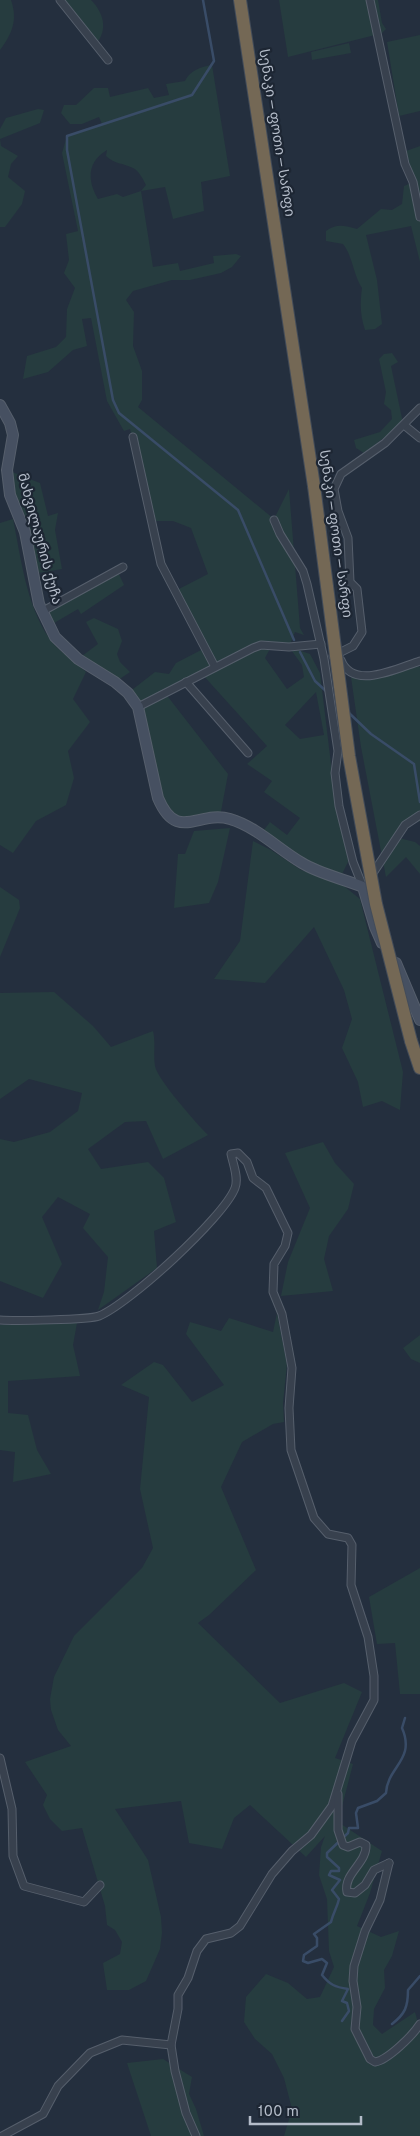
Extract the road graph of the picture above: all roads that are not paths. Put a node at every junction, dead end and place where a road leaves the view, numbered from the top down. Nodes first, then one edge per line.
1 (60, 0) edge
2 (240, 0) edge
3 (370, 0) edge
4 (108, 60) dead end
5 (420, 217) edge
6 (0, 405) edge
7 (420, 408) edge
8 (404, 425) junction
9 (133, 437) dead end
10 (420, 438) edge
11 (274, 520) dead end
12 (123, 567) dead end
13 (43, 612) junction
14 (321, 644) junction
15 (339, 655) junction
16 (324, 659) junction
17 (420, 661) edge
18 (215, 667) junction
19 (186, 682) junction
20 (138, 707) junction
21 (248, 753) dead end
22 (420, 815) edge
23 (363, 887) junction
24 (420, 1020) edge
25 (420, 1068) edge
26 (0, 1320) edge
27 (0, 1758) edge
28 (338, 1787) junction
29 (100, 1885) dead end
30 (420, 2024) edge
31 (171, 2044) junction
32 (2, 2136) edge
33 (196, 2136) edge

1 - 4 street
2 - 25 highway, სენაკი — ფოთი — სარფი, bridge
3 - 5 street
6 - 13 street, მახვილაურის ქუჩა
7 - 8 street
8 - 10 street
8 - 15 street
9 - 18 street
11 - 14 street
12 - 13 street
13 - 20 street, მახვილაურის ქუჩა
14 - 16 street
14 - 18 street
15 - 16 street
15 - 17 street
16 - 23 street
18 - 19 street
19 - 20 street
19 - 21 street
20 - 23 street, მახვილაურის ქუჩა
22 - 23 street
23 - 24 street
26 - 28 street
27 - 29 street
28 - 30 street
28 - 31 street
31 - 32 street
31 - 33 street

